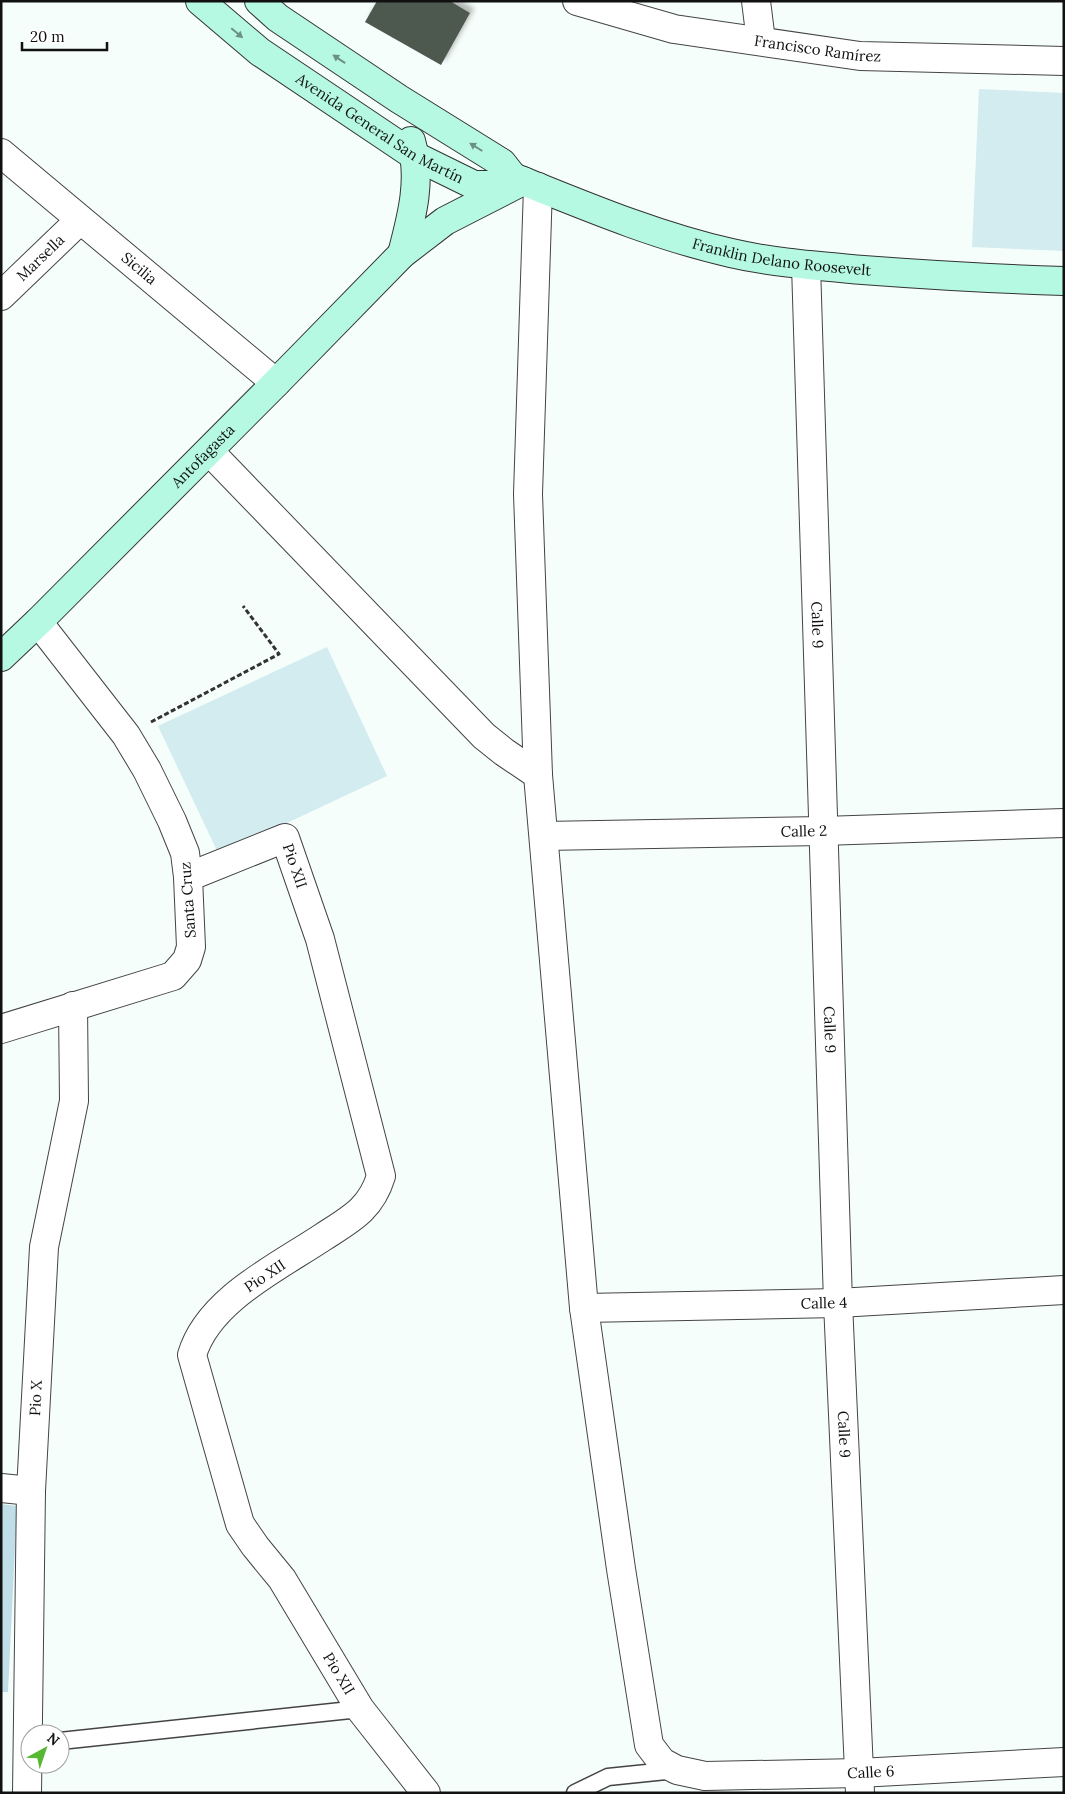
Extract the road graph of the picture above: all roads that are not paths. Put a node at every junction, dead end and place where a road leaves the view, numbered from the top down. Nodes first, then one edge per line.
1 (200, 1) edge
2 (259, 1) edge
3 (576, 1) edge
4 (756, 1) edge
5 (761, 42) junction
6 (1064, 61) edge
7 (399, 99) junction
8 (1, 153) edge
9 (415, 156) junction
10 (525, 182) junction
11 (80, 220) junction
12 (402, 254) junction
13 (806, 265) junction
14 (1064, 282) edge
15 (1, 296) edge
16 (276, 383) junction
17 (209, 451) junction
18 (38, 622) junction
19 (1, 657) edge
20 (538, 775) junction
21 (1064, 823) edge
22 (822, 830) junction
23 (544, 836) junction
24 (188, 876) junction
25 (73, 1006) junction
26 (1, 1029) edge
27 (1064, 1290) edge
28 (838, 1303) junction
29 (584, 1308) junction
30 (1, 1488) edge
31 (31, 1491) junction
32 (360, 1709) junction
33 (28, 1724) edge
34 (70, 1740) edge
35 (1064, 1762) edge
36 (677, 1770) junction
37 (27, 1774) edge
38 (860, 1783) edge
39 (27, 1793) edge
40 (426, 1793) edge
41 (575, 1793) edge

1 -> 9 street, Avenida General San Martín
7 -> 2 street
3 - 5 street, Francisco Ramírez
4 - 5 street
5 - 6 street, Francisco Ramírez
7 - 9 street
10 -> 7 street
8 - 11 street, Sicilia
9 - 10 street, Avenida General San Martín
9 - 12 street
10 - 12 street, Antofagasta
10 - 13 street, Franklin Delano Roosevelt
10 - 20 street
11 - 15 street, Marsella
11 - 16 street, Sicilia
12 - 16 street, Antofagasta
13 - 14 street, Franklin Delano Roosevelt
13 - 22 street, Calle 9
16 - 17 street, Antofagasta
17 - 18 street, Antofagasta
17 - 20 street
18 - 19 street, Antofagasta
18 - 24 street, Santa Cruz
20 - 23 street
21 - 22 street, Calle 2
22 - 23 street, Calle 2
22 - 28 street, Calle 9
23 - 29 street
24 - 25 street, Santa Cruz
24 - 32 street, Pio XII
25 - 26 street, Santa Cruz
25 - 31 street, Pio X
27 - 28 street, Calle 4
28 - 29 street, Calle 4
28 - 38 street, Calle 9
29 - 36 street
30 - 31 street
31 - 33 street, Pio X
32 - 34 lane
32 - 40 street, Pio XII
35 - 38 street, Calle 6
36 - 38 street, Calle 6
36 - 41 lane
37 - 39 street, Pio X

